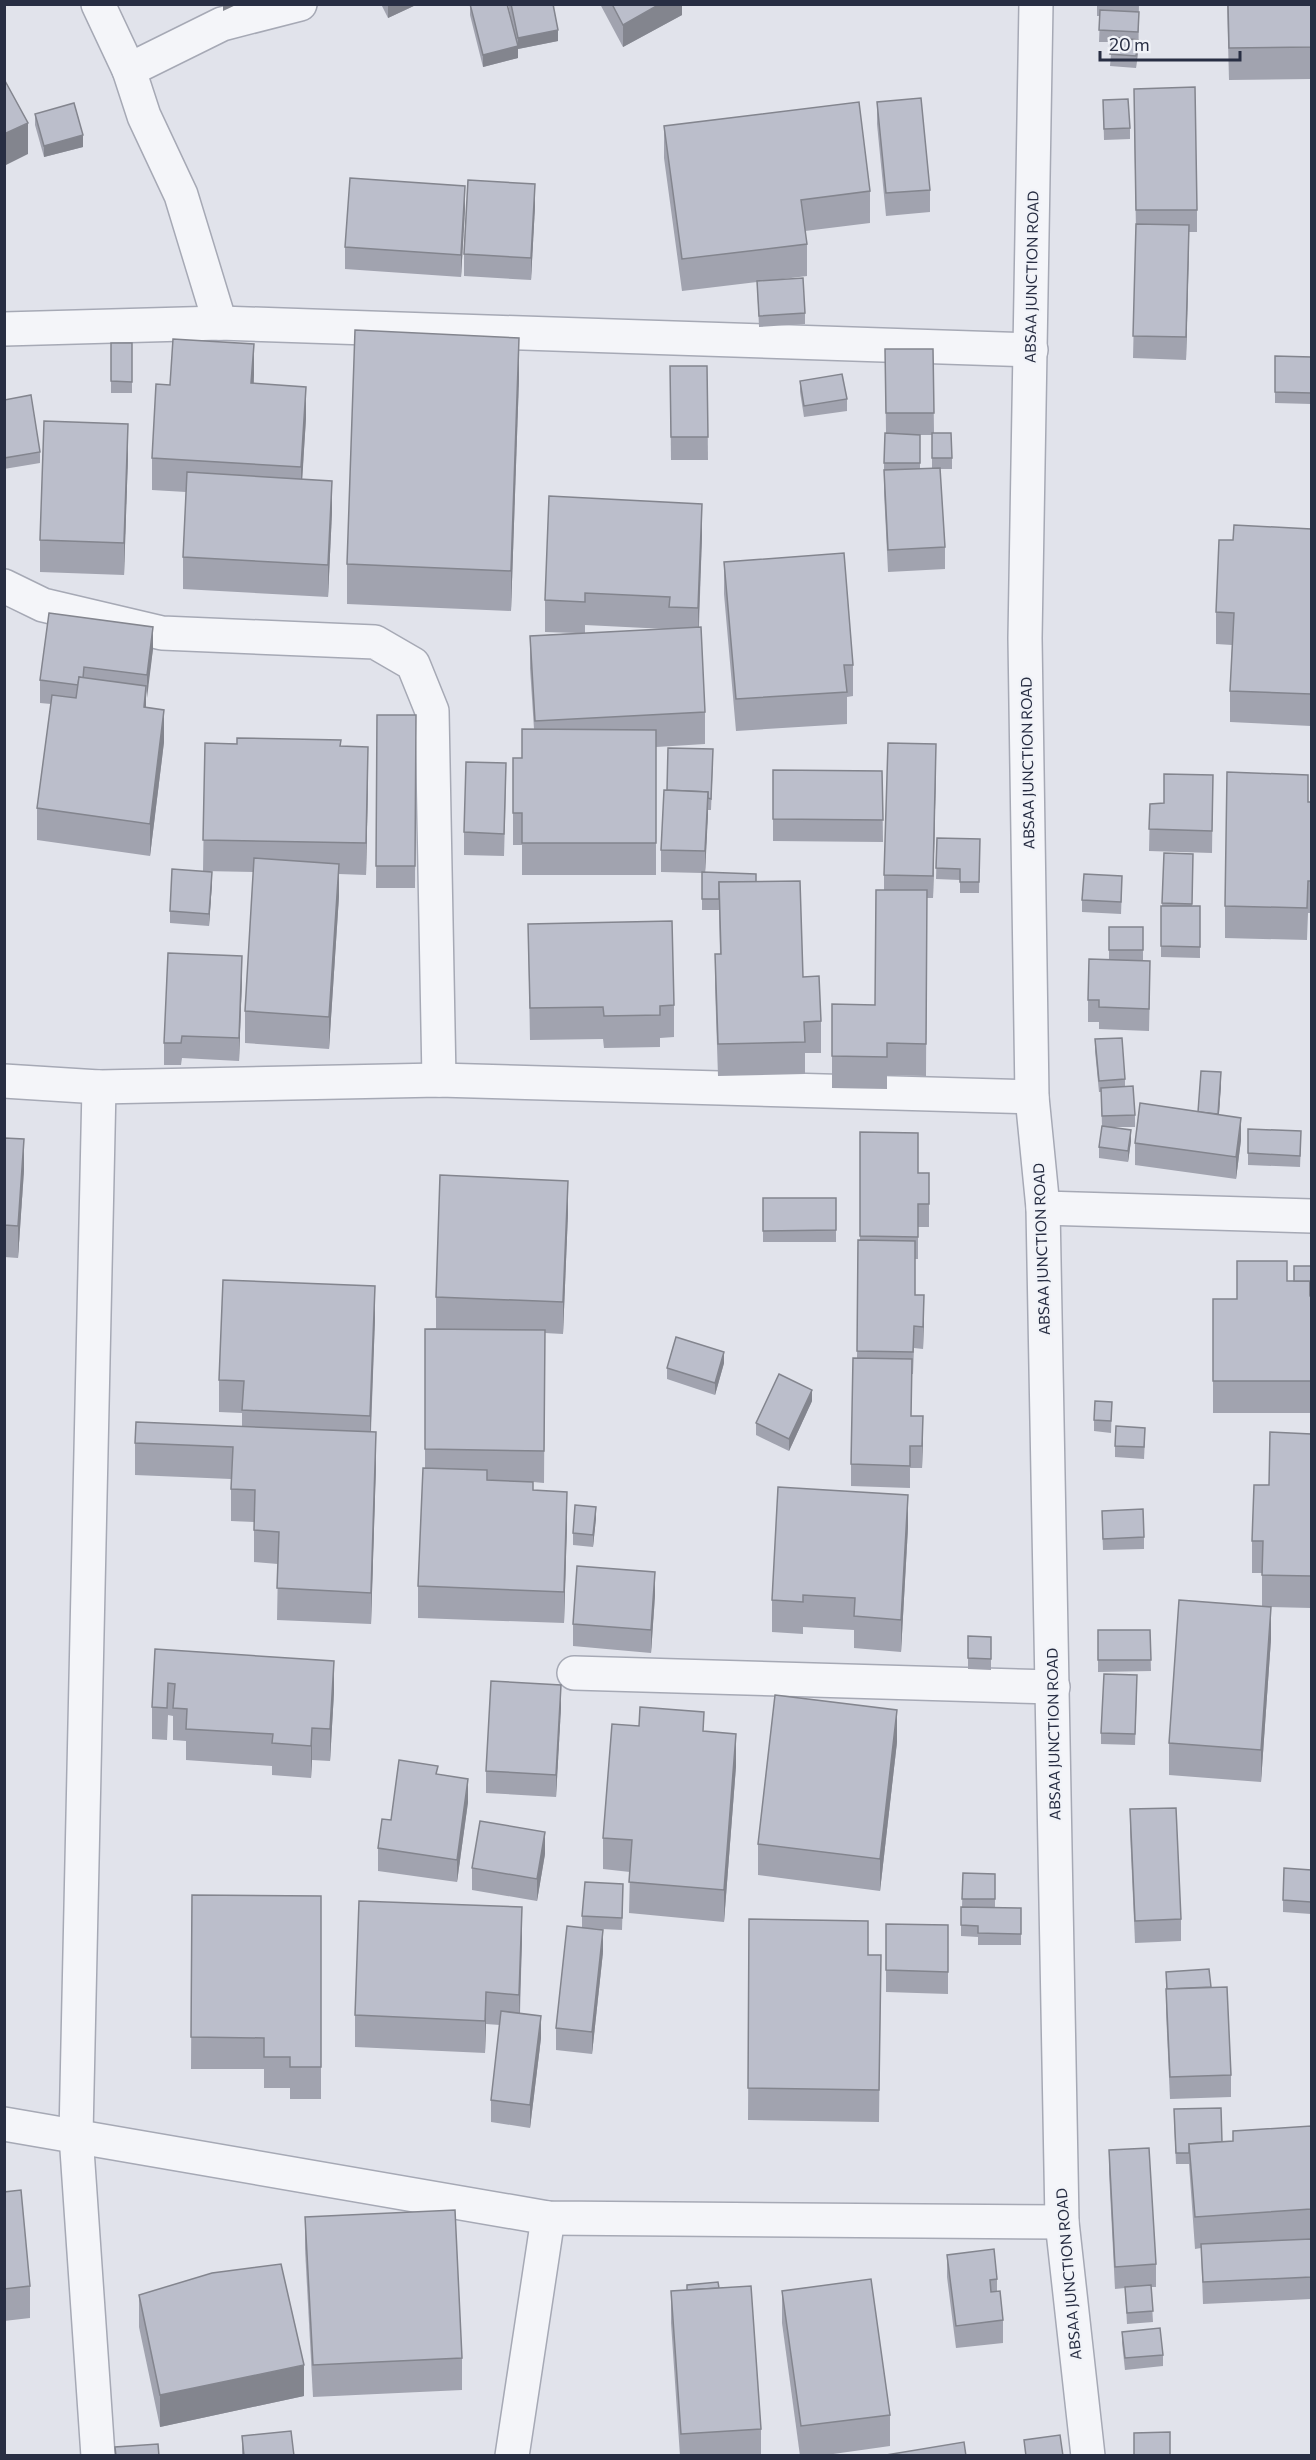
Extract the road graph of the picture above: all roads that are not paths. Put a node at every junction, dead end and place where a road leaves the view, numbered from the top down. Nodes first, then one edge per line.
1 (98, 4) edge
2 (300, 4) edge
3 (1036, 4) edge
4 (129, 70) junction
5 (220, 323) junction
6 (4, 329) edge
7 (1031, 350) junction
8 (4, 586) edge
9 (439, 1080) junction
10 (4, 1081) edge
11 (99, 1087) junction
12 (1032, 1097) junction
13 (1043, 1208) junction
14 (1311, 1216) edge
15 (574, 1673) dead end
16 (1053, 1687) junction
17 (4, 2124) edge
18 (76, 2135) junction
19 (548, 2218) junction
20 (1062, 2222) junction
21 (98, 2456) edge
22 (512, 2456) edge
23 (1088, 2456) edge

1 - 4 street
2 - 4 street
3 - 7 street, ABSAA JUNCTION ROAD
4 - 5 street
5 - 6 street
5 - 7 street
7 - 12 street, ABSAA JUNCTION ROAD
8 - 9 street
9 - 11 street
9 - 12 street
10 - 11 street
11 - 18 street
12 - 13 street, ABSAA JUNCTION ROAD
13 - 14 street
13 - 16 street, ABSAA JUNCTION ROAD
15 - 16 street
16 - 20 street, ABSAA JUNCTION ROAD
17 - 18 street
18 - 19 street
18 - 21 street
19 - 20 street
19 - 22 street
20 - 23 street, ABSAA JUNCTION ROAD

